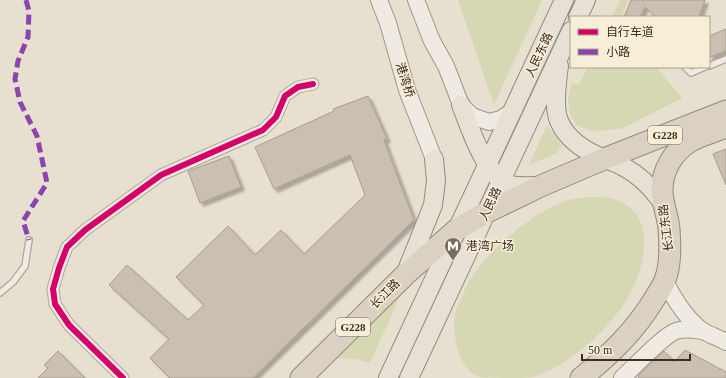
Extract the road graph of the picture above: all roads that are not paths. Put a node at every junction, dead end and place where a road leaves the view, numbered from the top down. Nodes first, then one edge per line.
1 (379, 0) edge
2 (416, 0) edge
3 (564, 0) edge
4 (586, 0) edge
5 (578, 16) edge
6 (570, 33) edge
7 (561, 52) junction
8 (726, 58) edge
9 (710, 66) edge
10 (685, 68) edge
11 (702, 68) edge
12 (313, 84) dead end
13 (461, 105) junction
14 (514, 110) junction
15 (726, 111) edge
16 (726, 127) edge
17 (434, 159) joint
18 (604, 159) junction
19 (488, 165) junction
20 (501, 180) junction
21 (543, 186) junction
22 (664, 205) junction
23 (485, 213) junction
24 (456, 230) junction
25 (29, 240) dead end
26 (405, 275) junction
27 (665, 281) junction
28 (0, 293) edge
29 (703, 331) junction
30 (726, 342) edge
31 (123, 378) edge
32 (301, 378) edge
33 (388, 378) edge
34 (409, 378) edge
35 (581, 378) edge
36 (622, 378) edge

1 - 17 main road, 港湾桥
2 - 13 main road
3 - 14 main road, 人民东路
4 - 5 main road
6 - 7 main road, 人民东路
7 - 18 main road
7 - 20 main road, 人民路
8 - 9 lane
10 - 11 lane
12 - 31 street
13 - 14 main road
13 - 19 main road
14 - 19 main road, 人民路
15 - 18 highway, G228
16 - 22 highway, 长江东路 / G228
17 - 26 main road
18 - 21 highway, G228
18 - 22 main road
19 - 20 main road
19 - 24 main road, 人民路
20 - 21 main road
20 - 23 main road, 人民路
21 - 23 highway, G228
22 - 27 highway, 长江东路 / G228
23 - 24 highway, G228
23 - 34 main road, 人民路
24 - 26 highway, 长江路 / G228
24 - 33 main road, 人民路
25 - 28 lane
26 - 32 highway, 长江路 / G228
27 - 29 main road
27 - 35 highway, 长江东路 / G228
29 - 30 main road
29 - 36 main road

